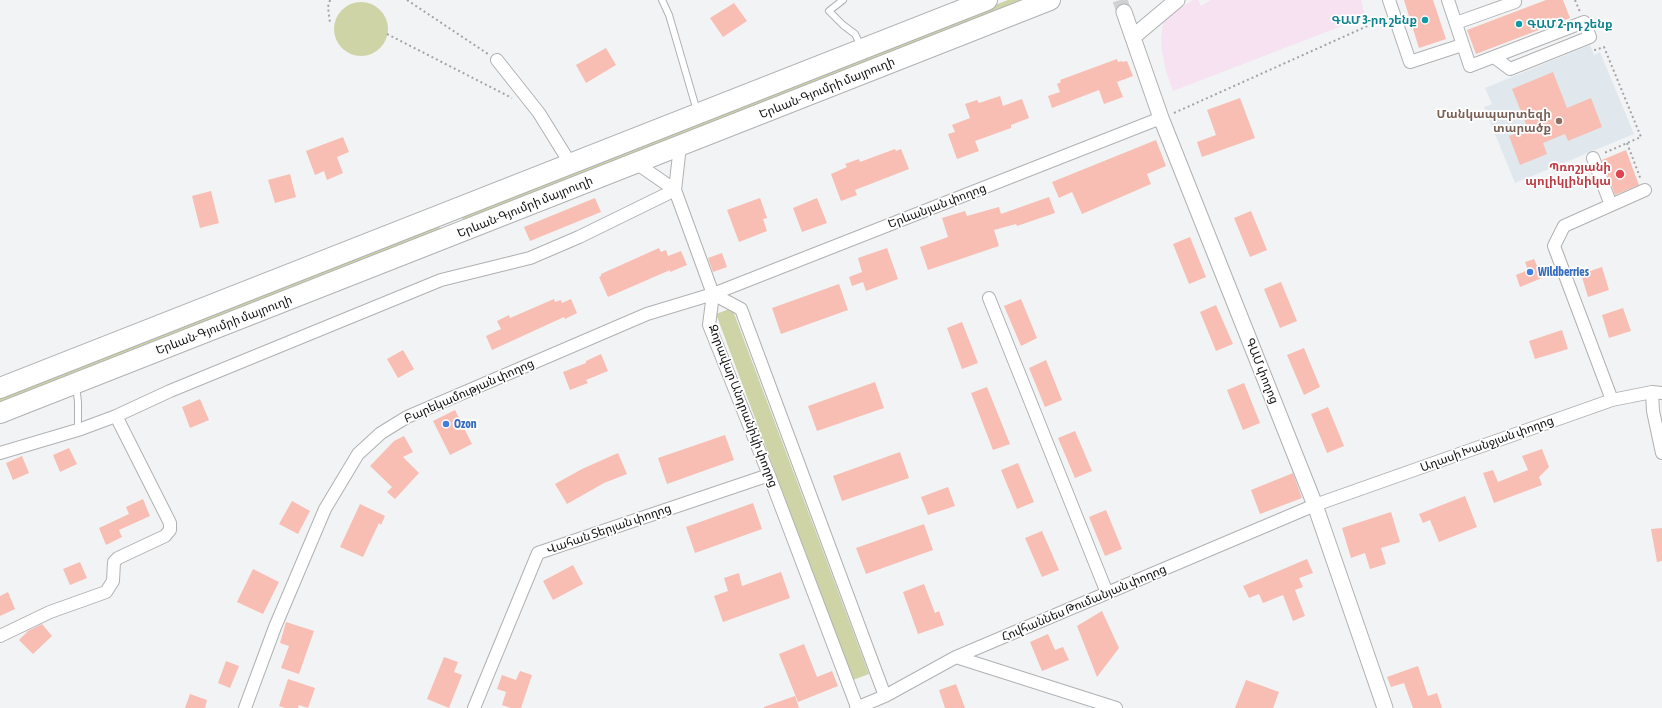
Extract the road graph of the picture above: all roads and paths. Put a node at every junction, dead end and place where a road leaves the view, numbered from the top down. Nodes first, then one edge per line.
1 (330, 0) edge
2 (407, 0) edge
3 (662, 0) edge
4 (843, 0) edge
5 (987, 0) edge
6 (1050, 0) edge
7 (1177, 0) edge
8 (1389, 0) edge
9 (1448, 0) edge
10 (1515, 2) dead end
11 (1124, 12) tunnel mouth
12 (1393, 14) junction
13 (330, 23) dead end
14 (1456, 23) junction
15 (388, 34) dead end
16 (1133, 37) junction
17 (1590, 37) junction
18 (1462, 44) junction
19 (862, 48) junction
20 (1494, 57) junction
21 (497, 60) joint
22 (518, 102) dead end
23 (698, 114) junction
24 (1161, 118) junction
25 (1627, 143) junction
26 (680, 146) junction
27 (1593, 158) joint
28 (570, 163) junction
29 (636, 163) junction
30 (676, 190) junction
31 (1645, 190) joint
32 (1611, 205) junction
33 (446, 212) junction
34 (455, 234) junction
35 (713, 294) junction
36 (989, 298) dead end
37 (75, 384) junction
38 (0, 388) edge
39 (1657, 393) edge
40 (1612, 400) junction
41 (0, 413) edge
42 (116, 416) junction
43 (78, 430) junction
44 (0, 453) edge
45 (1662, 453) edge
46 (769, 475) junction
47 (1315, 505) junction
48 (1107, 592) junction
49 (0, 636) edge
50 (956, 657) junction
51 (885, 696) junction
52 (1113, 707) edge
53 (245, 708) edge
54 (474, 708) edge
55 (856, 708) edge
56 (1385, 708) edge

1 - 13 path
2 - 21 path
3 - 23 lane
4 - 19 lane
5 - 19 highway, Երևան-Գյումրի մայրուղի
6 - 26 highway, Երևան-Գյումրի մայրուղի
7 - 16 street
8 - 12 street
9 - 14 street
10 - 14 street
11 - 16 street, ԳԱՄ փողոց
12 - 18 street
12 - 24 path
14 - 18 street
15 - 22 path
16 - 24 street, ԳԱՄ փողոց
17 - 20 street
17 - 20 street
17 - 25 path
18 - 20 street
19 - 23 highway, Երևան-Գյումրի մայրուղի
21 - 28 street
23 - 28 highway, Երևան-Գյումրի մայրուղի
24 - 35 street, Երևանյան փողոց
24 - 47 street, ԳԱՄ փողոց
25 - 27 path
25 - 31 path
26 - 29 highway, Երևան-Գյումրի մայրուղի
26 - 30 street
27 - 32 street
28 - 33 highway, Երևան-Գյումրի մայրուղի
29 - 30 street
29 - 34 highway, Երևան-Գյումրի մայրուղի
30 - 35 street
30 - 42 street
31 - 32 street
32 - 40 street
33 - 34 highway
33 - 38 highway, Երևան-Գյումրի մայրուղի
34 - 37 highway, Երևան-Գյումրի մայրուղի
35 - 46 street, Զորավար Անդրանիկի փողոց
35 - 51 street
35 - 53 street, Բարեկամության փողոց
36 - 48 street
37 - 41 highway, Երևան-Գյումրի մայրուղի
37 - 43 lane
39 - 40 street, Աղասի Խանջյան փողոց
39 - 45 street
40 - 47 street, Աղասի Խանջյան փողոց
42 - 43 street
42 - 49 street
43 - 44 street
46 - 54 street, Վահան Տերյան փողոց
46 - 55 street, Զորավար Անդրանիկի փողոց
47 - 48 street, Հովհաննես Թումանյան փողոց
47 - 56 street, ԳԱՄ փողոց
48 - 50 street, Հովհաննես Թումանյան փողոց
50 - 51 street, Հովհաննես Թումանյան փողոց
50 - 52 street
51 - 55 street, Հովհաննես Թումանյան փողոց

